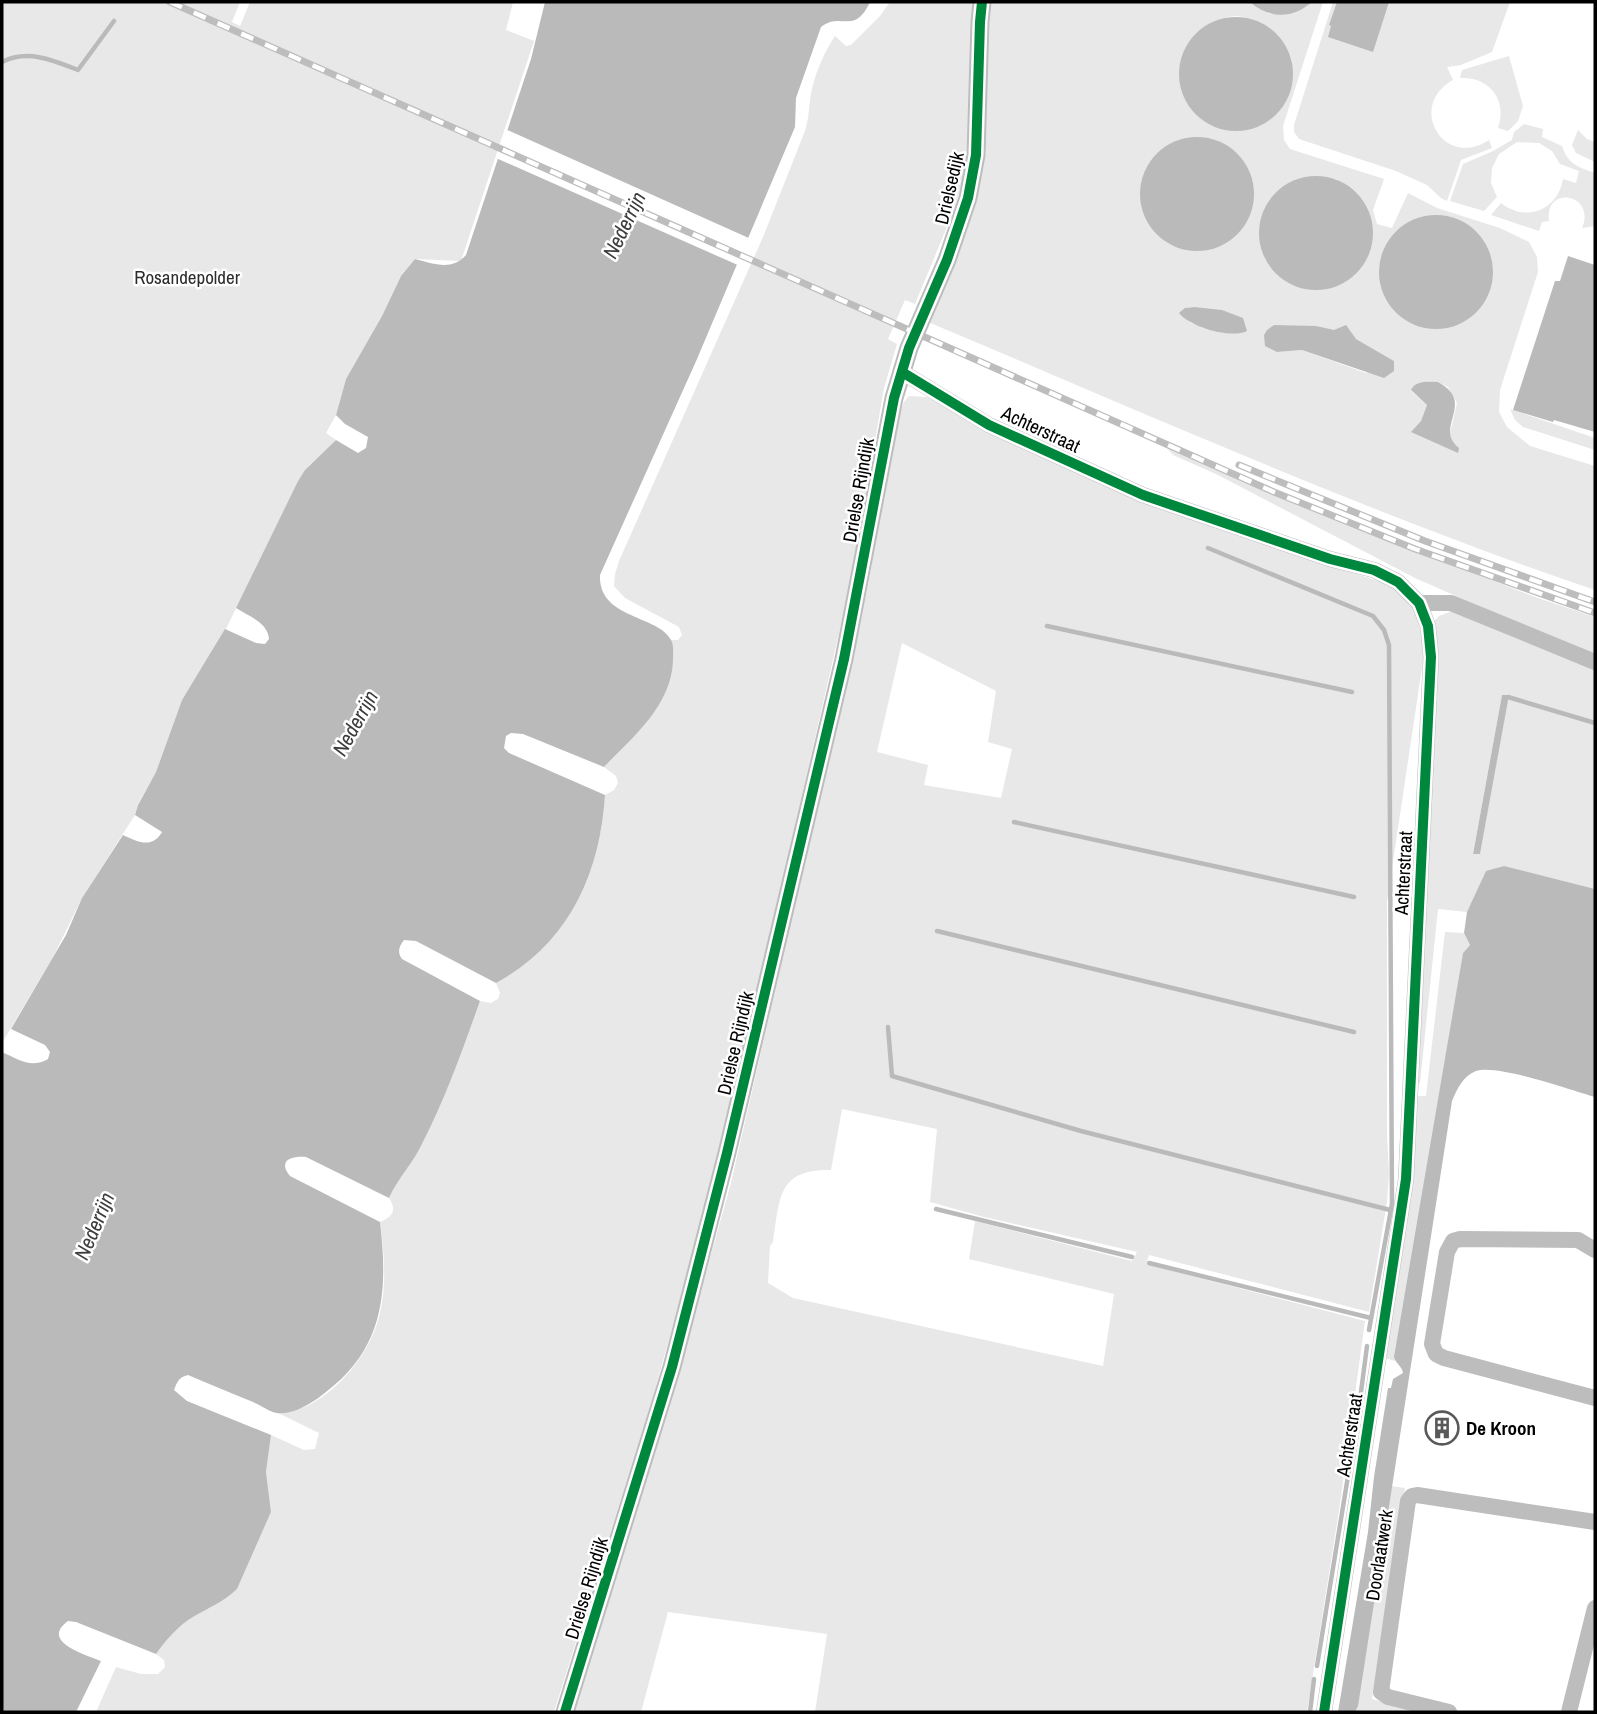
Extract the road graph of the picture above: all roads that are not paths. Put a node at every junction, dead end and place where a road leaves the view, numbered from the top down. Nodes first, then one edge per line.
1 (982, 2) edge
2 (902, 372) junction
3 (1419, 603) junction
4 (1595, 662) edge
5 (1595, 1250) edge
6 (1595, 1398) edge
7 (1595, 1522) edge
8 (1595, 1608) edge
9 (565, 1712) edge
10 (1324, 1712) edge
11 (1449, 1712) edge
12 (1569, 1712) edge

1 - 2 street, Drielsedijk
2 - 3 street, Achterstraat
2 - 9 street, Drielse Rijndijk
3 - 4 street
3 - 10 street, Achterstraat
5 - 6 street
7 - 11 street, Doorlaatwerk
8 - 12 street

